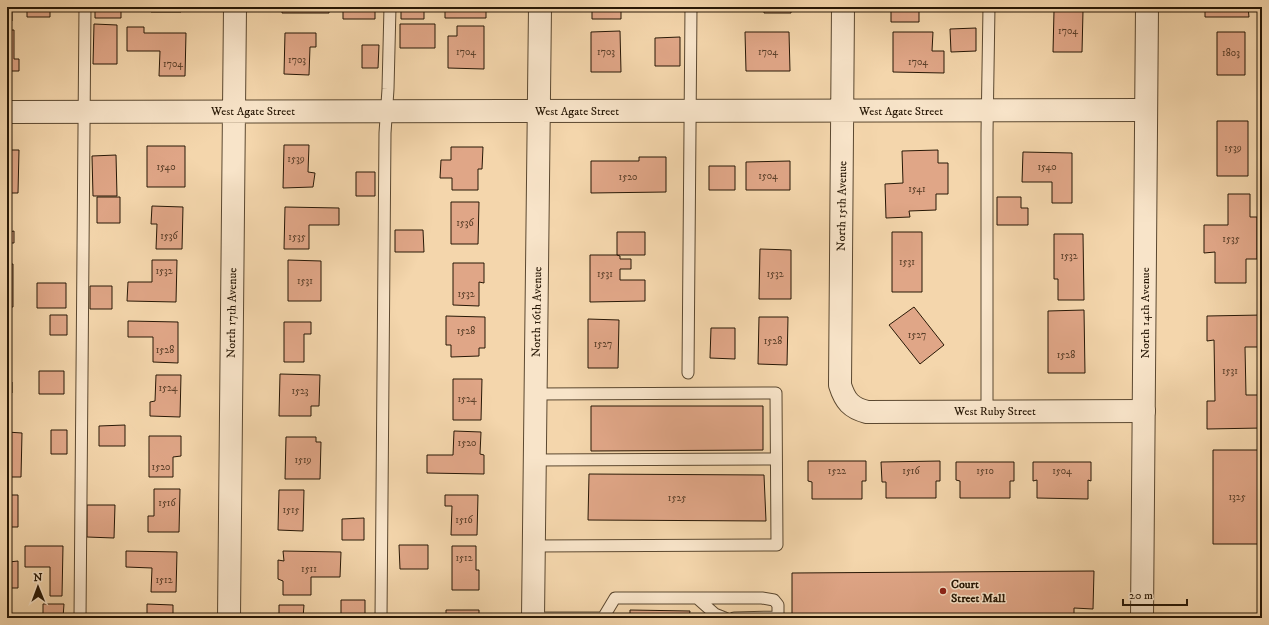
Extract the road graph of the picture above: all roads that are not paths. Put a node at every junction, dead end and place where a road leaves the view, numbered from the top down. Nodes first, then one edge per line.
1 (85, 7) edge
2 (236, 7) edge
3 (390, 7) edge
4 (540, 7) edge
5 (691, 7) edge
6 (843, 7) edge
7 (989, 7) edge
8 (1147, 7) edge
9 (988, 110) junction
10 (1146, 110) junction
11 (387, 111) junction
12 (539, 111) junction
13 (690, 111) junction
14 (842, 111) junction
15 (7, 112) edge
16 (84, 112) junction
17 (234, 112) junction
18 (688, 373) dead end
19 (536, 394) junction
20 (849, 403) joint
21 (987, 411) junction
22 (1144, 411) junction
23 (776, 459) junction
24 (535, 460) junction
25 (534, 546) junction
26 (698, 598) junction
27 (778, 617) edge
28 (80, 618) edge
29 (228, 618) edge
30 (381, 618) edge
31 (533, 618) edge
32 (603, 618) edge
33 (725, 618) edge
34 (734, 618) edge
35 (1142, 618) edge

1 - 16 lane
2 - 17 street, North 17th Avenue
3 - 11 lane
4 - 12 street, North 16th Avenue
5 - 13 lane
6 - 14 street, North 15th Avenue
7 - 9 lane
8 - 10 street, North 14th Avenue
9 - 10 street, West Agate Street
9 - 14 street, West Agate Street
9 - 21 lane
10 - 22 street, North 14th Avenue
11 - 12 street, West Agate Street
11 - 17 street, West Agate Street
11 - 30 lane
12 - 13 street, West Agate Street
12 - 19 street, North 16th Avenue
13 - 14 street, West Agate Street
13 - 18 lane
14 - 20 street, North 15th Avenue
15 - 16 street, West Agate Street
16 - 17 street, West Agate Street
16 - 28 lane
17 - 29 street, North 17th Avenue
19 - 23 lane
19 - 24 street, North 16th Avenue
20 - 21 street, West Ruby Street
21 - 22 street, West Ruby Street
22 - 35 street, North 14th Avenue
23 - 24 lane
23 - 25 lane
24 - 25 street, North 16th Avenue
25 - 31 street, North 16th Avenue
26 - 27 lane
26 - 32 lane
26 - 33 lane
27 - 34 lane
31 - 32 lane

